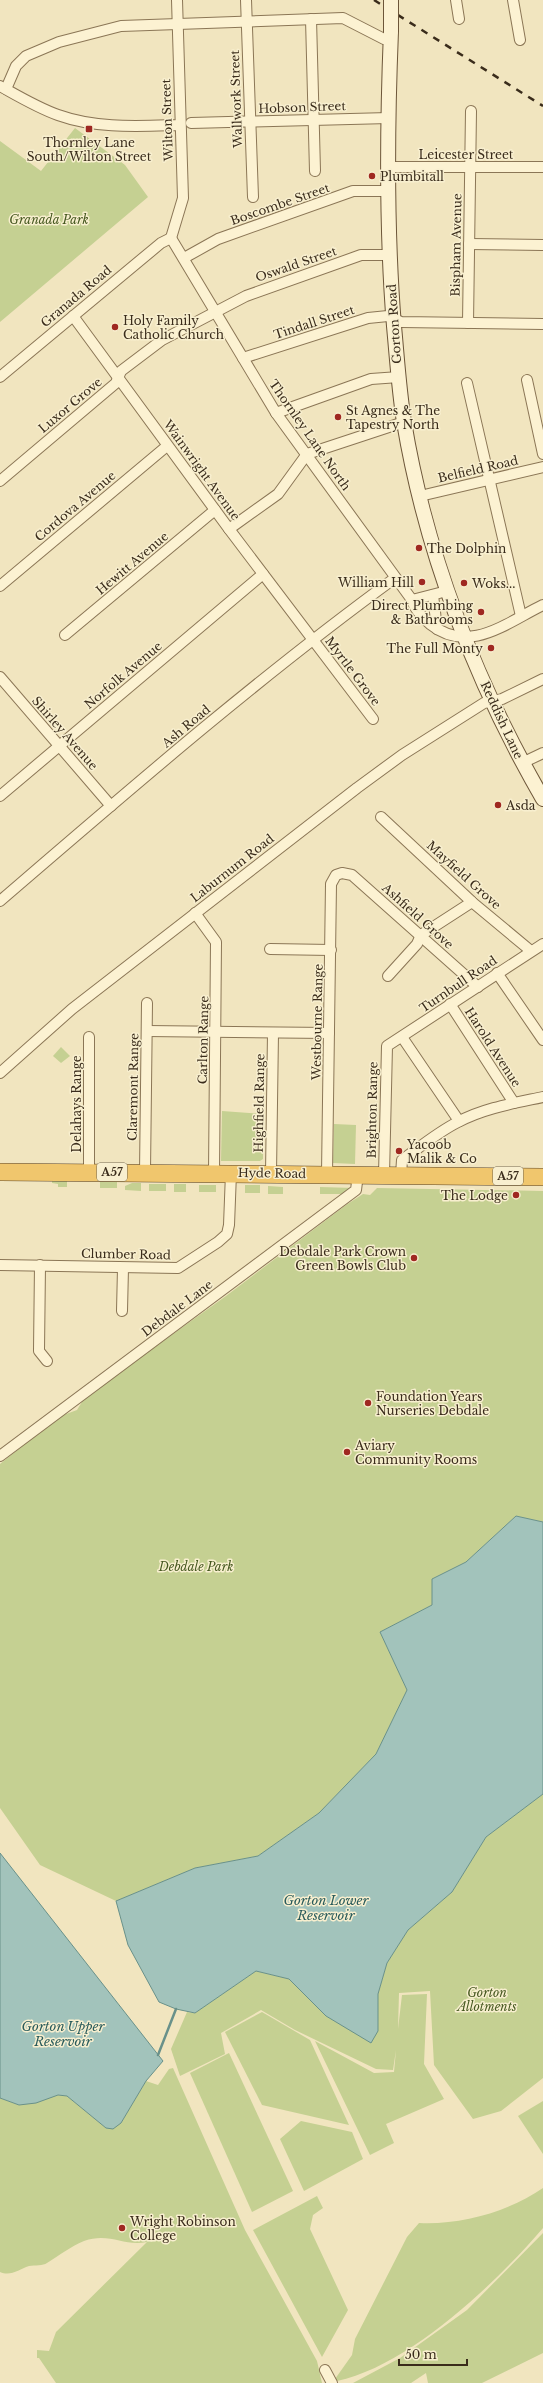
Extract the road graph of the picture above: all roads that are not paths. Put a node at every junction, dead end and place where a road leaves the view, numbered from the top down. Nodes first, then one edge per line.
1 (177, 0) edge
2 (246, 0) edge
3 (391, 0) edge
4 (456, 0) edge
5 (513, 0) edge
6 (311, 18) junction
7 (459, 19) dead end
8 (247, 21) junction
9 (178, 24) junction
10 (391, 35) junction
11 (520, 40) dead end
12 (3, 88) edge
13 (472, 111) dead end
14 (389, 118) junction
15 (314, 119) junction
16 (250, 121) junction
17 (192, 123) dead end
18 (180, 125) junction
19 (470, 166) junction
20 (389, 167) junction
21 (543, 167) edge
22 (315, 171) dead end
23 (388, 191) junction
24 (253, 197) dead end
25 (171, 238) junction
26 (469, 244) junction
27 (543, 245) edge
28 (390, 255) junction
29 (184, 258) junction
30 (214, 311) junction
31 (73, 316) junction
32 (394, 317) junction
33 (468, 323) junction
34 (543, 324) edge
35 (243, 358) junction
36 (0, 377) edge
37 (118, 377) junction
38 (399, 377) junction
39 (527, 380) dead end
40 (467, 383) dead end
41 (276, 412) junction
42 (404, 422) junction
43 (168, 446) junction
44 (307, 454) junction
45 (543, 454) edge
46 (543, 467) edge
47 (490, 480) junction
48 (0, 481) edge
49 (420, 496) junction
50 (215, 510) junction
51 (229, 529) junction
52 (263, 574) junction
53 (395, 578) junction
54 (0, 586) edge
55 (447, 591) junction
56 (433, 595) junction
57 (412, 600) junction
58 (543, 605) edge
59 (521, 616) junction
60 (437, 629) junction
61 (66, 635) dead end
62 (465, 638) junction
63 (312, 639) junction
64 (0, 677) edge
65 (543, 679) edge
66 (494, 702) junction
67 (373, 719) dead end
68 (59, 745) junction
69 (543, 753) edge
70 (522, 763) junction
71 (0, 796) edge
72 (543, 799) edge
73 (111, 806) junction
74 (381, 817) dead end
75 (338, 874) joint
76 (0, 902) edge
77 (472, 902) junction
78 (196, 913) junction
79 (421, 935) junction
80 (543, 944) edge
81 (270, 949) dead end
82 (331, 950) junction
83 (531, 951) junction
84 (497, 973) junction
85 (388, 976) dead end
86 (478, 987) junction
87 (147, 1003) dead end
88 (450, 1004) junction
89 (147, 1031) junction
90 (216, 1032) junction
91 (273, 1033) junction
92 (329, 1033) junction
93 (90, 1037) dead end
94 (402, 1037) junction
95 (543, 1040) edge
96 (387, 1046) joint
97 (0, 1073) edge
98 (543, 1097) edge
99 (514, 1103) junction
100 (459, 1121) junction
101 (0, 1172) edge
102 (89, 1172) junction
103 (145, 1172) junction
104 (214, 1173) junction
105 (231, 1173) junction
106 (270, 1173) junction
107 (327, 1174) junction
108 (358, 1174) junction
109 (392, 1175) junction
110 (543, 1178) edge
111 (0, 1265) edge
112 (40, 1265) junction
113 (123, 1268) junction
114 (122, 1311) dead end
115 (47, 1361) dead end
116 (0, 1456) edge
117 (325, 2370) dead end
118 (332, 2383) edge

1 - 9 street, Wilton Street
2 - 8 street, Wallwork Street
3 - 10 main road, Gorton Road, bridge
4 - 7 street
5 - 11 street
6 - 8 street
6 - 10 street
6 - 15 street
8 - 9 street
8 - 16 street, Wallwork Street
9 - 12 street
9 - 18 street, Wilton Street
10 - 14 main road, Gorton Road
12 - 18 street
13 - 19 street, Bispham Avenue
14 - 15 street, Hobson Street
14 - 20 main road, Gorton Road
15 - 16 street, Hobson Street
15 - 22 street
16 - 17 street, Hobson Street
16 - 24 street, Wallwork Street
18 - 25 street, Wilton Street
19 - 20 street, Leicester Street
19 - 21 street, Leicester Street
19 - 26 street, Bispham Avenue
20 - 23 main road, Gorton Road
23 - 28 main road, Gorton Road
23 - 29 street, Boscombe Street
25 - 29 street, Thornley Lane North
25 - 31 street, Granada Road
26 - 27 street
26 - 33 street, Bispham Avenue
28 - 30 street, Oswald Street
28 - 32 main road, Gorton Road
29 - 30 street, Thornley Lane North
30 - 35 street, Thornley Lane North
30 - 37 street, Luxor Grove
31 - 36 street, Granada Road
31 - 37 street, Wainwright Avenue
32 - 33 street, Tindall Street
32 - 35 street, Tindall Street
32 - 38 main road, Gorton Road
33 - 34 street, Tindall Street
35 - 41 street, Thornley Lane North
37 - 43 street, Wainwright Avenue
37 - 48 street, Luxor Grove
38 - 41 street
38 - 42 main road, Gorton Road
39 - 45 street
40 - 47 street
41 - 44 street, Thornley Lane North
42 - 44 street
42 - 49 main road, Gorton Road
43 - 50 street, Wainwright Avenue
43 - 54 street, Cordova Avenue
44 - 51 street
44 - 53 street, Thornley Lane North
46 - 47 street, Belfield Road
47 - 49 street, Belfield Road
47 - 59 street
49 - 55 main road, Gorton Road
50 - 51 street, Wainwright Avenue
50 - 61 street, Hewitt Avenue
51 - 52 street, Wainwright Avenue
52 - 63 street, Wainwright Avenue
52 - 68 street, Norfolk Avenue
53 - 57 street, Thornley Lane North
53 - 63 street, Ash Road
55 - 56 street
55 - 62 main road, Gorton Road
56 - 57 street
56 - 60 street
57 - 60 street, Thornley Lane North
58 - 59 street
59 - 62 street
60 - 62 street, Thornley Lane North
62 - 66 main road, Reddish Lane
63 - 67 street, Myrtle Grove
63 - 73 street, Ash Road
64 - 68 street, Shirley Avenue
65 - 66 street, Laburnum Road
66 - 70 main road, Reddish Lane
66 - 78 street, Laburnum Road
68 - 71 street, Norfolk Avenue
68 - 73 street, Shirley Avenue
69 - 70 street
70 - 72 main road, Reddish Lane
73 - 76 street, Ash Road
74 - 77 street, Mayfield Grove
75 - 79 street, Ashfield Grove
75 - 82 street, Westbourne Range
77 - 79 street
77 - 83 street, Mayfield Grove
78 - 90 street, Carlton Range
78 - 97 street, Laburnum Road
79 - 85 street
79 - 86 street, Ashfield Grove
80 - 83 street, Turnbull Road
81 - 82 street
82 - 92 street, Westbourne Range
83 - 84 street, Turnbull Road
84 - 86 street, Turnbull Road
84 - 95 street
86 - 88 street, Turnbull Road
87 - 89 street, Claremont Range
88 - 94 street, Turnbull Road
88 - 99 street, Harold Avenue
89 - 90 street
89 - 103 street, Claremont Range
90 - 91 street
90 - 104 street, Carlton Range
91 - 92 street
91 - 106 street, Highfield Range
92 - 107 street, Westbourne Range
93 - 102 street, Delahays Range
94 - 96 street, Turnbull Road
94 - 100 street
96 - 109 street, Brighton Range
98 - 99 street
99 - 100 street
100 - 109 street
101 - 102 highway, Hyde Road / A57
102 - 103 highway, Hyde Road / A57
103 - 104 highway, Hyde Road / A57
104 - 105 highway, Hyde Road / A57
105 - 106 highway, Hyde Road / A57
105 - 113 street, Clumber Road
106 - 107 highway, Hyde Road / A57
107 - 108 highway, Hyde Road / A57
108 - 109 highway, Hyde Road / A57
108 - 116 street, Debdale Lane
109 - 110 highway, Hyde Road / A57
111 - 112 street, Clumber Road
112 - 113 street, Clumber Road
112 - 115 street
113 - 114 street
117 - 118 street

